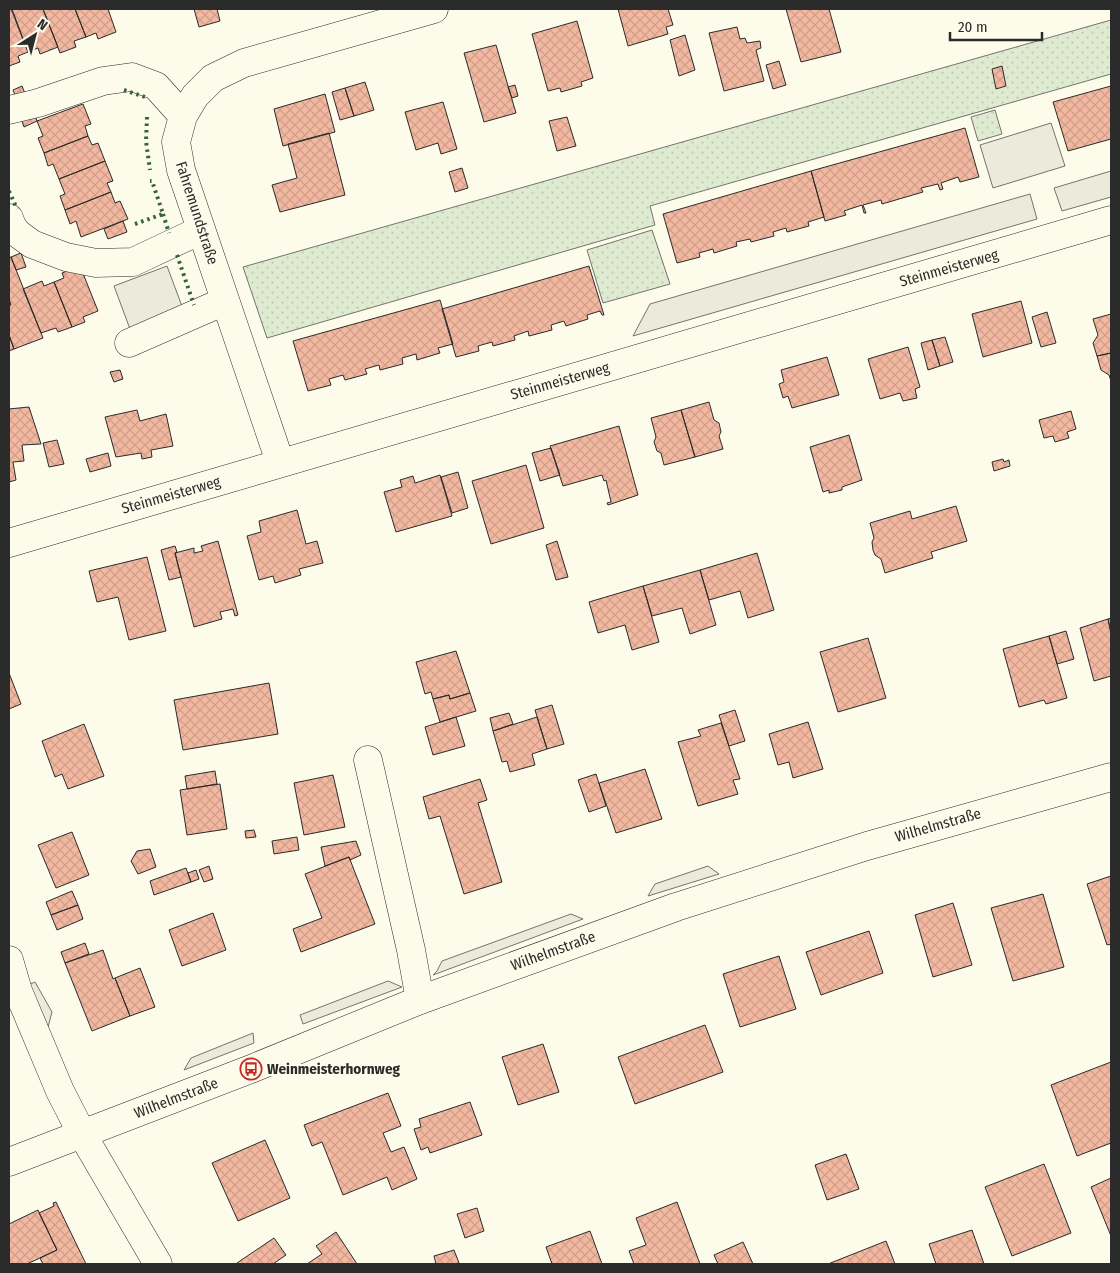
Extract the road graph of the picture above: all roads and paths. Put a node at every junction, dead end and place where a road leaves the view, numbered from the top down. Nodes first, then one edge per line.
1 (434, 9) edge
2 (9, 110) edge
3 (183, 116) junction
4 (1111, 220) edge
5 (10, 224) edge
6 (201, 230) junction
7 (226, 301) junction
8 (128, 344) dead end
9 (280, 462) junction
10 (9, 542) edge
11 (368, 760) dead end
12 (1111, 777) edge
13 (9, 960) edge
14 (420, 1000) junction
15 (82, 1134) junction
16 (9, 1162) edge
17 (158, 1264) edge

1 - 3 street, Fahremundstraße
2 - 3 street
3 - 6 street, Fahremundstraße
4 - 9 street, Steinmeisterweg
5 - 6 street
6 - 7 street, Fahremundstraße
7 - 8 street
7 - 9 street, Fahremundstraße
9 - 10 street, Steinmeisterweg
11 - 14 street
12 - 14 street, Wilhelmstraße
13 - 15 street
14 - 15 street, Wilhelmstraße
15 - 16 street, Wilhelmstraße
15 - 17 street

